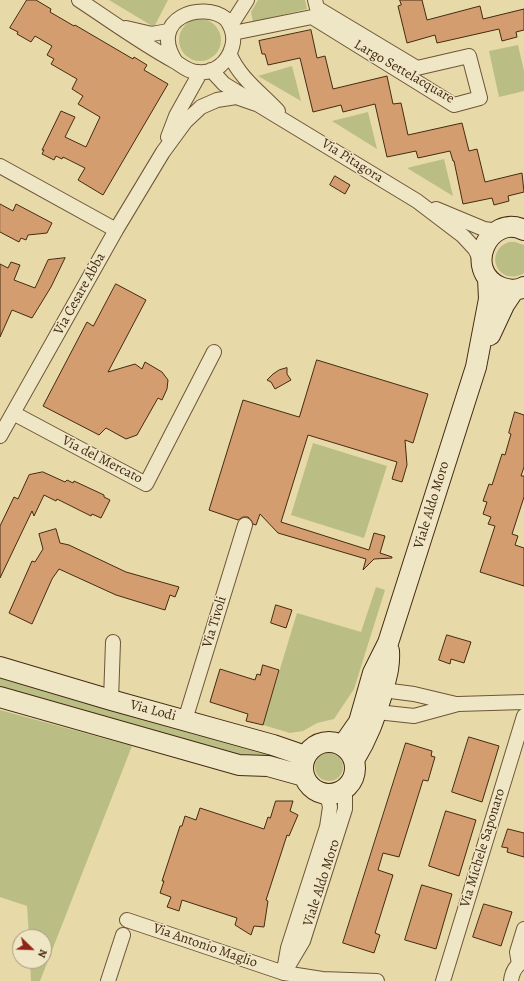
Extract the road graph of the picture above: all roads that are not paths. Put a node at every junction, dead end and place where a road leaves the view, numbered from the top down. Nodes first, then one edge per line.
1 (79, 0) edge
2 (247, 0) edge
3 (189, 4) edge
4 (315, 8) edge
5 (118, 26) junction
6 (232, 29) junction
7 (168, 31) junction
8 (230, 55) junction
9 (176, 62) junction
10 (206, 72) junction
11 (256, 104) junction
12 (286, 121) junction
13 (163, 152) junction
14 (0, 166) edge
15 (417, 201) junction
16 (523, 229) edge
17 (116, 230) junction
18 (498, 232) junction
19 (485, 271) junction
20 (521, 289) edge
21 (214, 352) dead end
22 (476, 368) junction
23 (13, 413) junction
24 (0, 436) edge
25 (245, 525) dead end
26 (113, 642) dead end
27 (388, 643) junction
28 (0, 667) edge
29 (383, 690) junction
30 (0, 697) edge
31 (111, 700) junction
32 (524, 702) edge
33 (458, 704) junction
34 (376, 712) junction
35 (524, 716) edge
36 (185, 720) junction
37 (348, 753) junction
38 (306, 756) junction
39 (304, 776) junction
40 (345, 788) junction
41 (327, 794) junction
42 (127, 920) dead end
43 (524, 929) edge
44 (123, 935) dead end
45 (521, 962) edge
46 (283, 977) edge
47 (108, 981) edge
48 (377, 981) edge
49 (443, 981) edge
50 (511, 981) edge

1 - 5 street, Via Pitagora
2 - 6 street
3 - 6 street
3 - 7 street
4 - 4 street, Largo Settelacquare
4 - 6 street
5 - 7 street, Via Pitagora
5 - 9 street, Via Pitagora
6 - 8 street
7 - 9 street
8 - 10 street
8 - 12 street, Via Pitagora
9 - 10 street, Via Pitagora
10 - 11 street, Via Pitagora
10 - 13 street, Via Cesare Abba
11 - 12 street, Via Pitagora
11 - 13 street, Via Cesare Abba
12 - 15 street, Via Pitagora
13 - 17 street, Via Cesare Abba
14 - 17 street
15 - 18 street, Via Pitagora
15 - 19 street, Via Pitagora
16 - 18 street, Via Pitagora
17 - 23 street, Via Cesare Abba
18 - 19 street
19 - 20 street, Via Pitagora
19 - 22 street, Viale Aldo Moro
20 - 22 street, Viale Aldo Moro
21 - 23 street, Via del Mercato
22 - 27 street, Viale Aldo Moro
23 - 24 street, Via Cesare Abba
25 - 36 street, Via Tivoli
26 - 31 street
27 - 29 street, Viale Aldo Moro
27 - 37 street, Viale Aldo Moro
28 - 31 street, Via Lodi
29 - 33 street
29 - 34 street, Viale Aldo Moro
30 - 39 street, Via Lodi
31 - 36 street, Via Lodi
32 - 33 street
33 - 34 street
34 - 37 street, Viale Aldo Moro
35 - 49 street, Via Michele Saponaro
36 - 38 street, Via Lodi
37 - 38 street
37 - 40 street, Viale Aldo Moro
38 - 39 street
39 - 41 street
40 - 41 street
40 - 46 street, Viale Aldo Moro
41 - 46 street, Viale Aldo Moro
42 - 46 street, Via Antonio Maglio
43 - 45 street
44 - 47 street
45 - 50 street
46 - 48 street, Via Antonio Maglio

